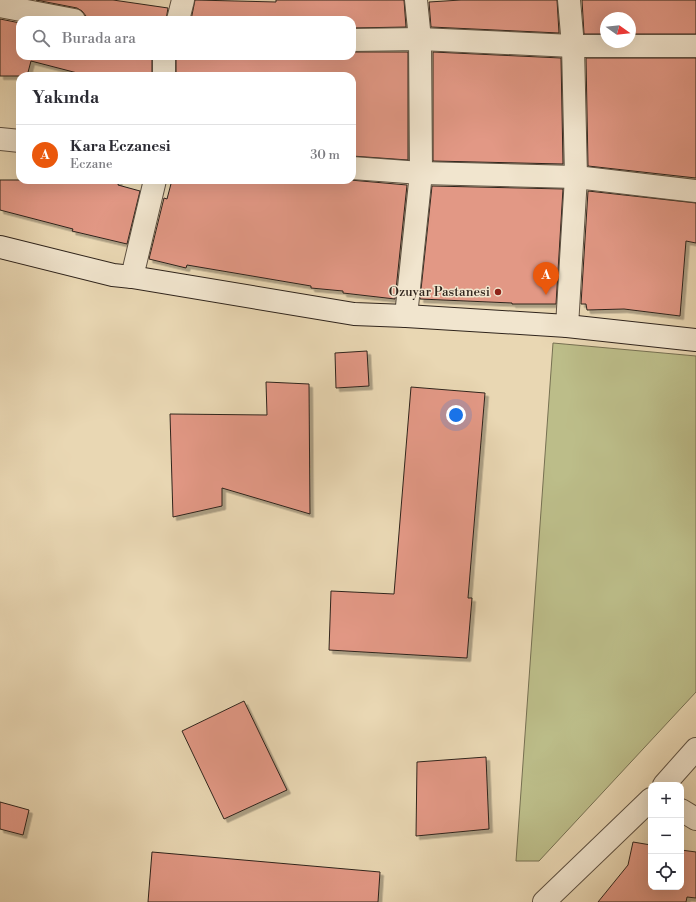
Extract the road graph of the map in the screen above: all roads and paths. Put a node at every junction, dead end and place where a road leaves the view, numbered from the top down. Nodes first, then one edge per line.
1 (183, 0) edge
2 (416, 0) edge
3 (569, 0) edge
4 (0, 6) edge
5 (53, 16) edge
6 (179, 16) edge
7 (420, 39) junction
8 (356, 40) edge
9 (573, 46) junction
10 (696, 46) edge
11 (164, 60) edge
12 (164, 72) edge
13 (0, 139) edge
14 (16, 141) edge
15 (356, 168) edge
16 (421, 173) junction
17 (576, 176) junction
18 (154, 184) edge
19 (696, 191) edge
20 (0, 247) edge
21 (132, 277) junction
22 (406, 316) junction
23 (567, 326) junction
24 (696, 340) edge
25 (696, 749) edge
26 (667, 782) edge
27 (648, 803) edge
28 (684, 812) edge
29 (696, 819) edge
30 (544, 902) edge

1 - 6 street
2 - 7 street
3 - 9 street
4 - 5 street
7 - 8 street
7 - 9 street
7 - 16 street
9 - 10 street
9 - 17 street
11 - 12 street
13 - 14 street
15 - 16 street
16 - 17 street
16 - 22 street
17 - 19 street
17 - 23 street
18 - 21 street
20 - 21 street
21 - 22 street
22 - 23 street
23 - 24 street
25 - 26 street
27 - 30 street
28 - 29 street

